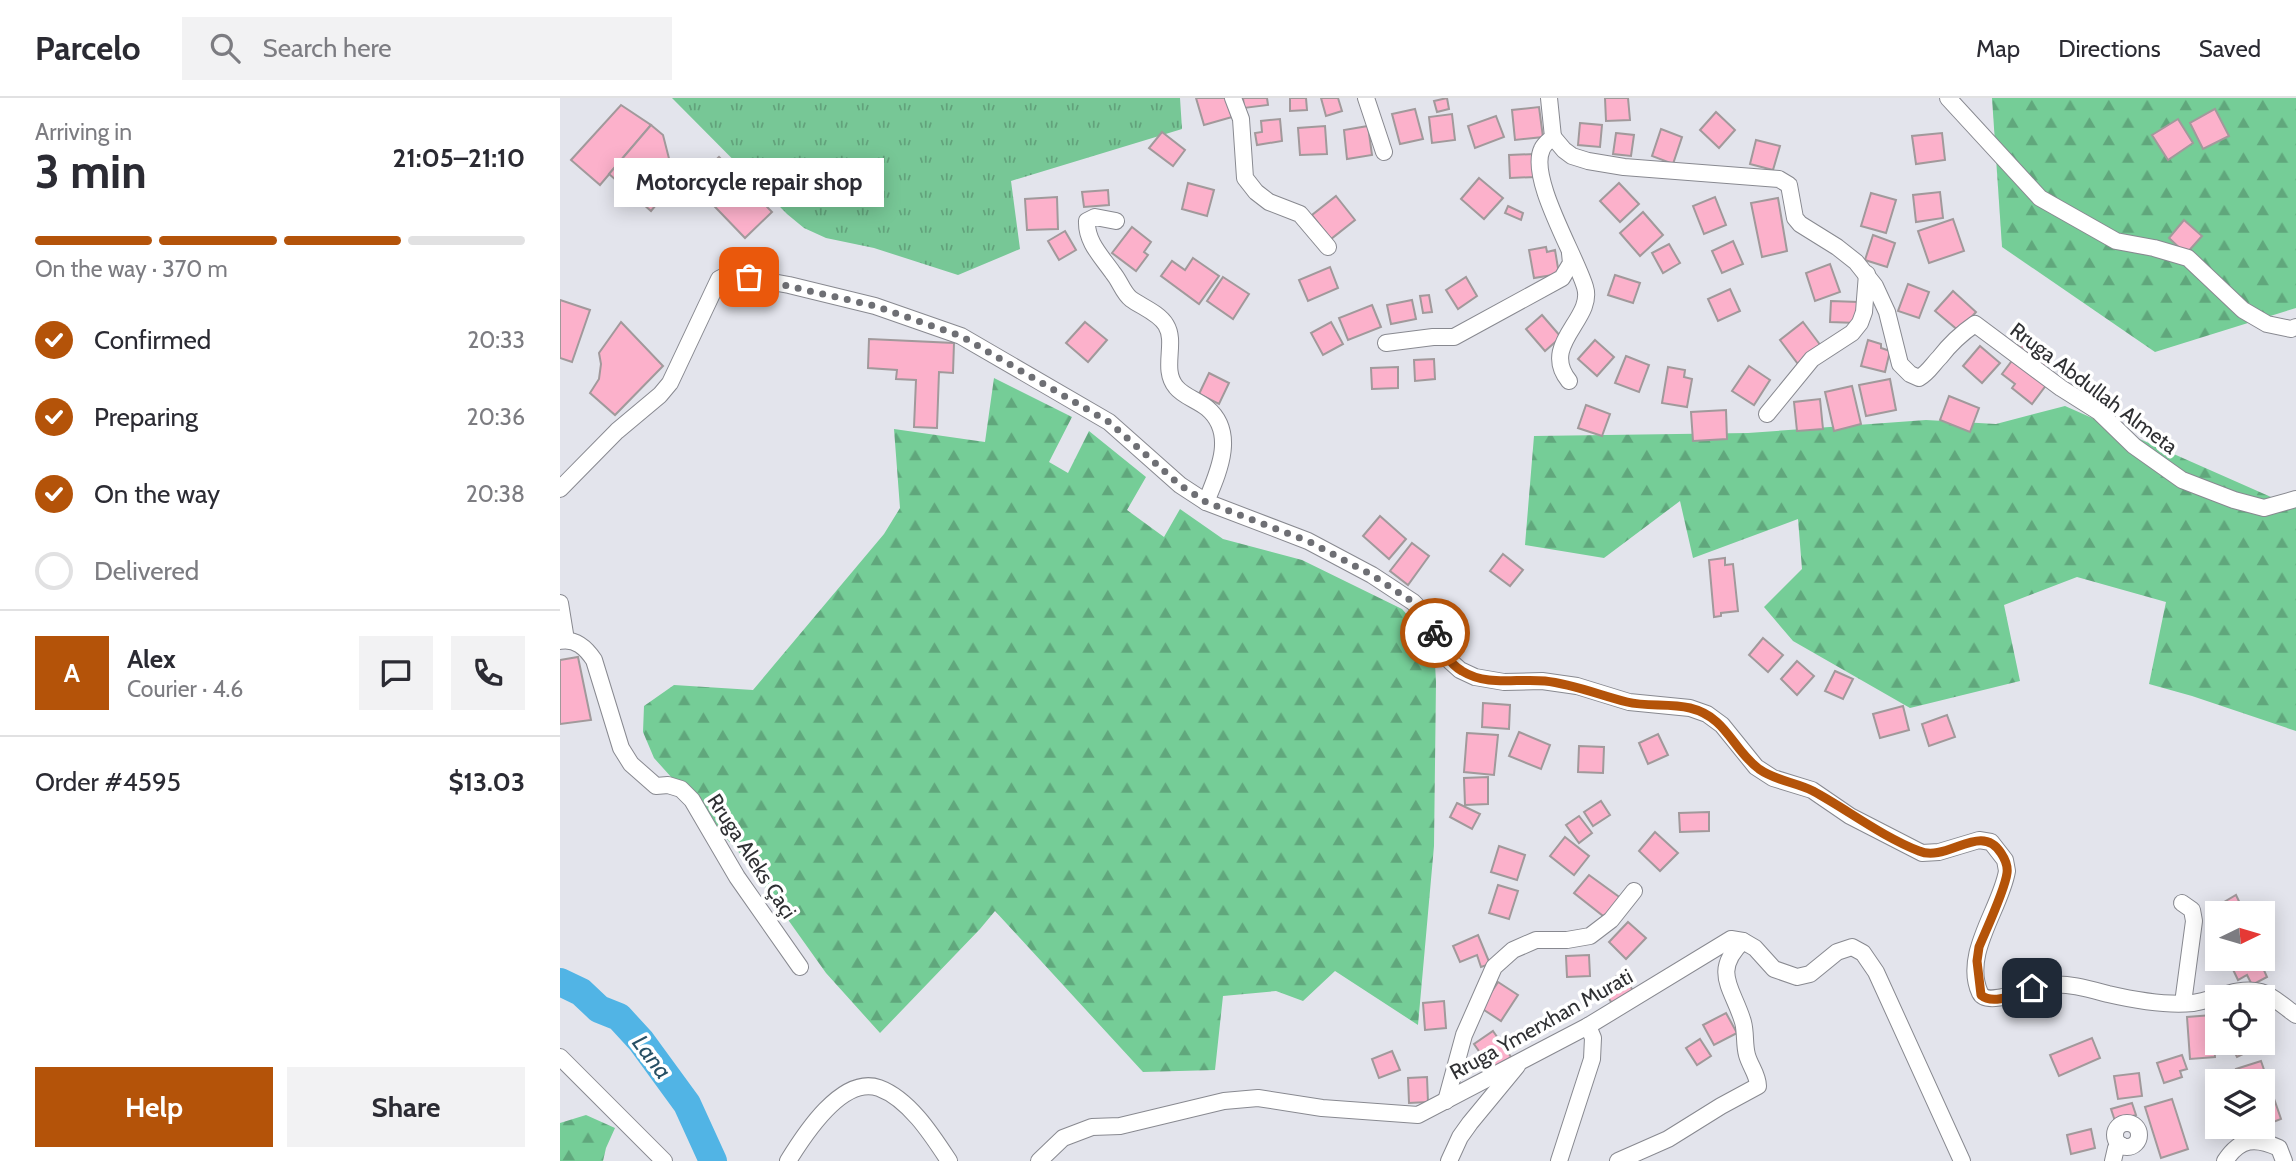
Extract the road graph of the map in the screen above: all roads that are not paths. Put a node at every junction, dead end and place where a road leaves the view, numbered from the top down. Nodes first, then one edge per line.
1 (1233, 98) edge
2 (1366, 98) edge
3 (1549, 98) edge
4 (1948, 98) edge
5 (1553, 137) junction
6 (1384, 152) dead end
7 (1115, 221) dead end
8 (1328, 247) dead end
9 (1569, 251) junction
10 (1867, 274) junction
11 (2296, 327) edge
12 (1386, 342) dead end
13 (1569, 381) dead end
14 (1767, 414) dead end
15 (560, 489) edge
16 (2296, 499) edge
17 (1206, 502) junction
18 (560, 603) edge
19 (563, 640) edge
20 (1634, 891) dead end
21 (2182, 903) dead end
22 (1743, 942) junction
23 (800, 967) dead end
24 (2183, 1003) junction
25 (2296, 1015) edge
26 (1588, 1026) junction
27 (560, 1057) edge
28 (1524, 1059) junction
29 (1446, 1101) junction
30 (2120, 1145) dead end
31 (664, 1161) edge
32 (788, 1161) edge
33 (949, 1161) edge
34 (1039, 1161) edge
35 (1449, 1161) edge
36 (1559, 1161) edge
37 (1618, 1161) edge
38 (1962, 1161) edge
39 (2113, 1161) edge
40 (2225, 1161) edge
41 (2284, 1161) edge

1 - 8 street
2 - 6 street
3 - 5 street
4 - 11 street
5 - 9 street
5 - 10 street, Rruga Abdullah Almeta
7 - 17 street
9 - 12 street
9 - 13 street
10 - 14 street
10 - 16 street, Rruga Abdullah Almeta
15 - 17 street
17 - 24 street
18 - 19 street
19 - 23 street, Rruga Aleks Çaçi
20 - 29 street, Rruga Ymerxhan Murati
21 - 24 street
22 - 26 street, Rruga Ymerxhan Murati
22 - 37 street
22 - 38 street
24 - 25 street
26 - 28 street, Rruga Ymerxhan Murati
26 - 36 street
27 - 31 street
28 - 29 street, Rruga Ymerxhan Murati
28 - 35 street
29 - 34 street
30 - 39 street
32 - 33 street
40 - 41 street

